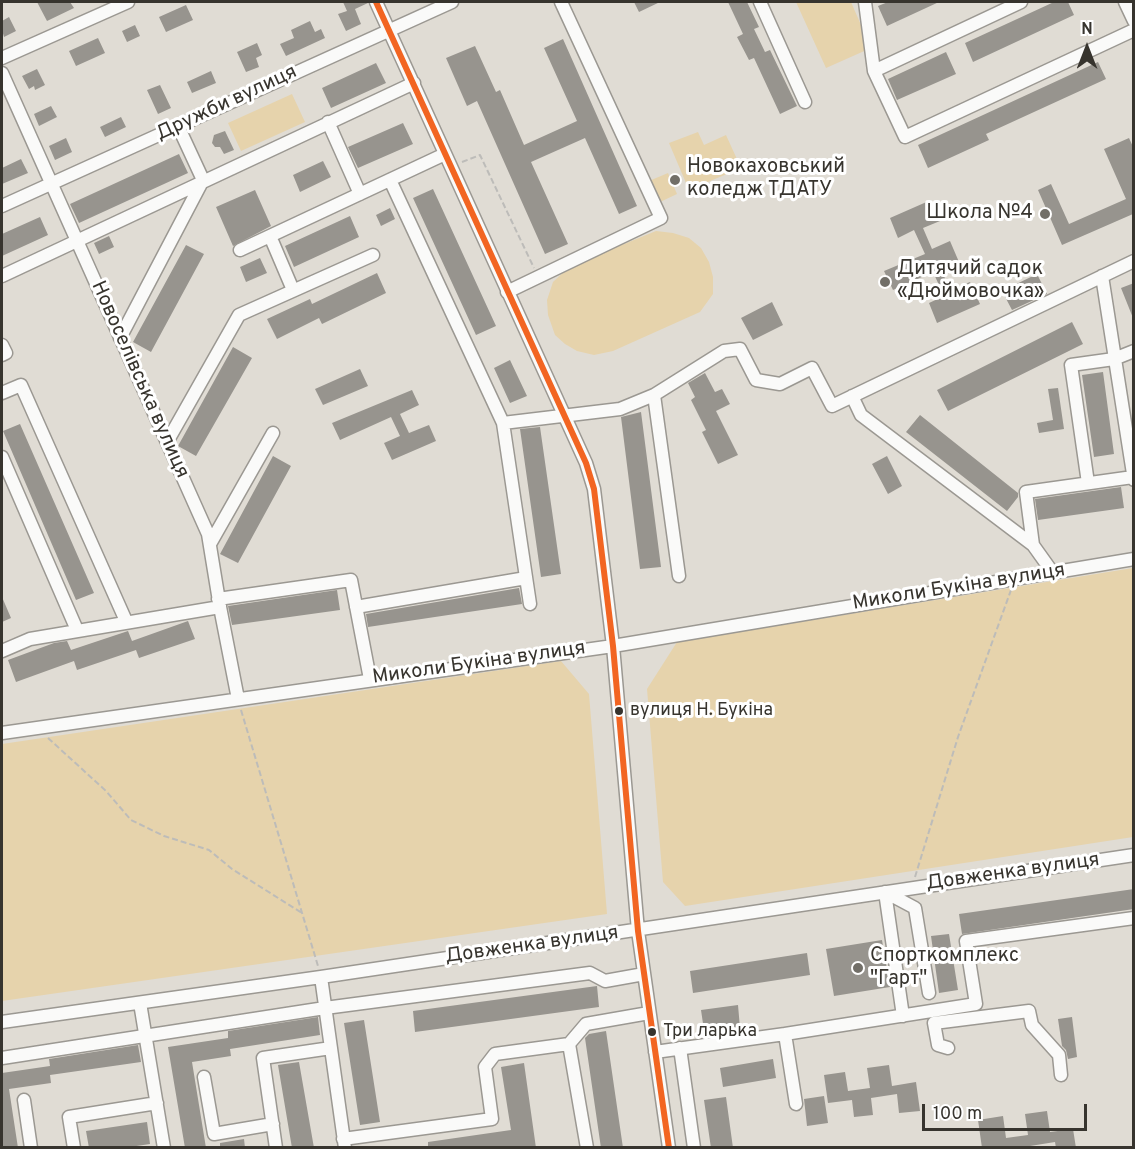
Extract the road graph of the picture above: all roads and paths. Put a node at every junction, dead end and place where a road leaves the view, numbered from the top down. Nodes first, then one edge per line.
1 (128, 2) edge
2 (376, 2) edge
3 (452, 2) edge
4 (561, 2) edge
5 (760, 2) edge
6 (865, 2) edge
7 (1021, 2) edge
8 (1125, 2) edge
9 (1134, 21) edge
10 (390, 29) junction
11 (1134, 30) edge
12 (2, 58) edge
13 (874, 71) junction
14 (2, 73) edge
15 (414, 83) junction
16 (806, 102) dead end
17 (328, 122) junction
18 (178, 126) junction
19 (445, 154) junction
20 (452, 168) junction
21 (203, 180) junction
22 (390, 180) junction
23 (51, 184) junction
24 (360, 194) junction
25 (2, 206) edge
26 (270, 236) junction
27 (76, 242) junction
28 (240, 250) dead end
29 (373, 255) dead end
30 (1134, 261) edge
31 (2, 276) edge
32 (1102, 276) junction
33 (538, 278) junction
34 (293, 290) junction
35 (507, 292) junction
36 (120, 338) junction
37 (2, 345) edge
38 (1134, 351) edge
39 (2, 355) edge
40 (1114, 359) junction
41 (2, 393) edge
42 (654, 395) junction
43 (852, 396) junction
44 (564, 417) junction
45 (503, 423) junction
46 (273, 433) dead end
47 (167, 442) junction
48 (2, 458) edge
49 (1133, 472) edge
50 (1088, 483) junction
51 (210, 544) junction
52 (1033, 545) junction
53 (1134, 559) edge
54 (1053, 573) junction
55 (679, 576) dead end
56 (526, 578) junction
57 (1016, 579) junction
58 (219, 603) junction
59 (530, 604) dead end
60 (356, 607) junction
61 (126, 621) junction
62 (77, 630) junction
63 (613, 646) junction
64 (2, 651) edge
65 (370, 679) junction
66 (238, 699) junction
67 (37, 728) junction
68 (2, 732) edge
69 (1134, 855) edge
70 (912, 888) junction
71 (885, 892) junction
72 (302, 913) junction
73 (1134, 918) edge
74 (638, 931) junction
75 (644, 974) junction
76 (321, 978) junction
77 (929, 993) dead end
78 (140, 1003) junction
79 (325, 1008) junction
80 (649, 1013) junction
81 (921, 1014) junction
82 (903, 1016) junction
83 (2, 1022) edge
84 (934, 1023) junction
85 (786, 1034) junction
86 (146, 1035) junction
87 (569, 1044) junction
88 (331, 1048) junction
89 (680, 1048) junction
90 (948, 1048) dead end
91 (654, 1052) junction
92 (2, 1058) edge
93 (1061, 1074) dead end
94 (204, 1077) dead end
95 (24, 1100) dead end
96 (157, 1103) junction
97 (796, 1104) dead end
98 (273, 1124) junction
99 (344, 1143) edge
100 (31, 1148) edge
101 (74, 1148) edge
102 (164, 1148) edge
103 (276, 1148) edge
104 (587, 1148) edge
105 (669, 1148) edge
106 (694, 1148) edge

1 - 12 street
2 - 10 street
3 - 10 street, Дружби вулиця
4 - 33 street
5 - 16 street
6 - 13 street
7 - 13 street
8 - 9 street
10 - 15 street
10 - 18 street, Дружби вулиця
11 - 13 street
14 - 23 street, Новоселівська вулиця
15 - 17 street
15 - 19 street
17 - 21 street
17 - 24 street
18 - 21 street
18 - 23 street, Дружби вулиця
19 - 20 street
19 - 22 street
20 - 33 path
20 - 35 street
21 - 27 street
21 - 36 street
22 - 24 street
22 - 45 street
23 - 25 street, Дружби вулиця
23 - 27 street, Новоселівська вулиця
24 - 26 street
26 - 28 street
26 - 34 street
27 - 31 street
27 - 36 street, Новоселівська вулиця
29 - 34 street
30 - 32 street
32 - 40 street
32 - 43 street
33 - 35 street
34 - 47 street
35 - 44 street
36 - 47 street, Новоселівська вулиця
37 - 39 street
38 - 40 street
40 - 49 street
40 - 50 street
41 - 61 street
42 - 43 street
42 - 44 street
42 - 55 street
43 - 52 street
44 - 45 street
44 - 63 street
45 - 56 street
46 - 51 street
47 - 51 street, Новоселівська вулиця
48 - 62 street
49 - 50 street
50 - 52 street
51 - 58 street, Новоселівська вулиця
52 - 54 street
53 - 54 street, Миколи Букіна вулиця
54 - 57 street, Миколи Букіна вулиця
56 - 59 street
56 - 60 street
57 - 63 street, Миколи Букіна вулиця
57 - 70 path
58 - 60 street
58 - 61 street
58 - 66 street, Новоселівська вулиця
60 - 65 street
61 - 62 street
62 - 64 street
63 - 65 street, Миколи Букіна вулиця
63 - 74 street
65 - 66 street, Миколи Букіна вулиця
66 - 67 street, Миколи Букіна вулиця
66 - 72 path
67 - 68 street, Миколи Букіна вулиця
67 - 72 path
69 - 70 street, Довженка вулиця
70 - 71 street, Довженка вулиця
71 - 74 street, Довженка вулиця
71 - 77 street
71 - 82 street
72 - 76 path
73 - 81 street
74 - 75 street
74 - 76 street, Довженка вулиця
75 - 79 street
75 - 80 street
76 - 78 street, Довженка вулиця
76 - 79 street
78 - 83 street, Довженка вулиця
78 - 86 street
79 - 86 street
79 - 88 street
80 - 87 street
80 - 91 street
81 - 82 street
81 - 84 street
82 - 85 street
84 - 90 street
84 - 93 street
85 - 89 street
85 - 97 street
86 - 92 street
86 - 96 street
87 - 99 street
87 - 104 street
88 - 98 street
88 - 99 street
89 - 91 street
89 - 106 street
91 - 105 street
94 - 98 street
95 - 100 street
96 - 101 street
96 - 102 street
98 - 103 street

